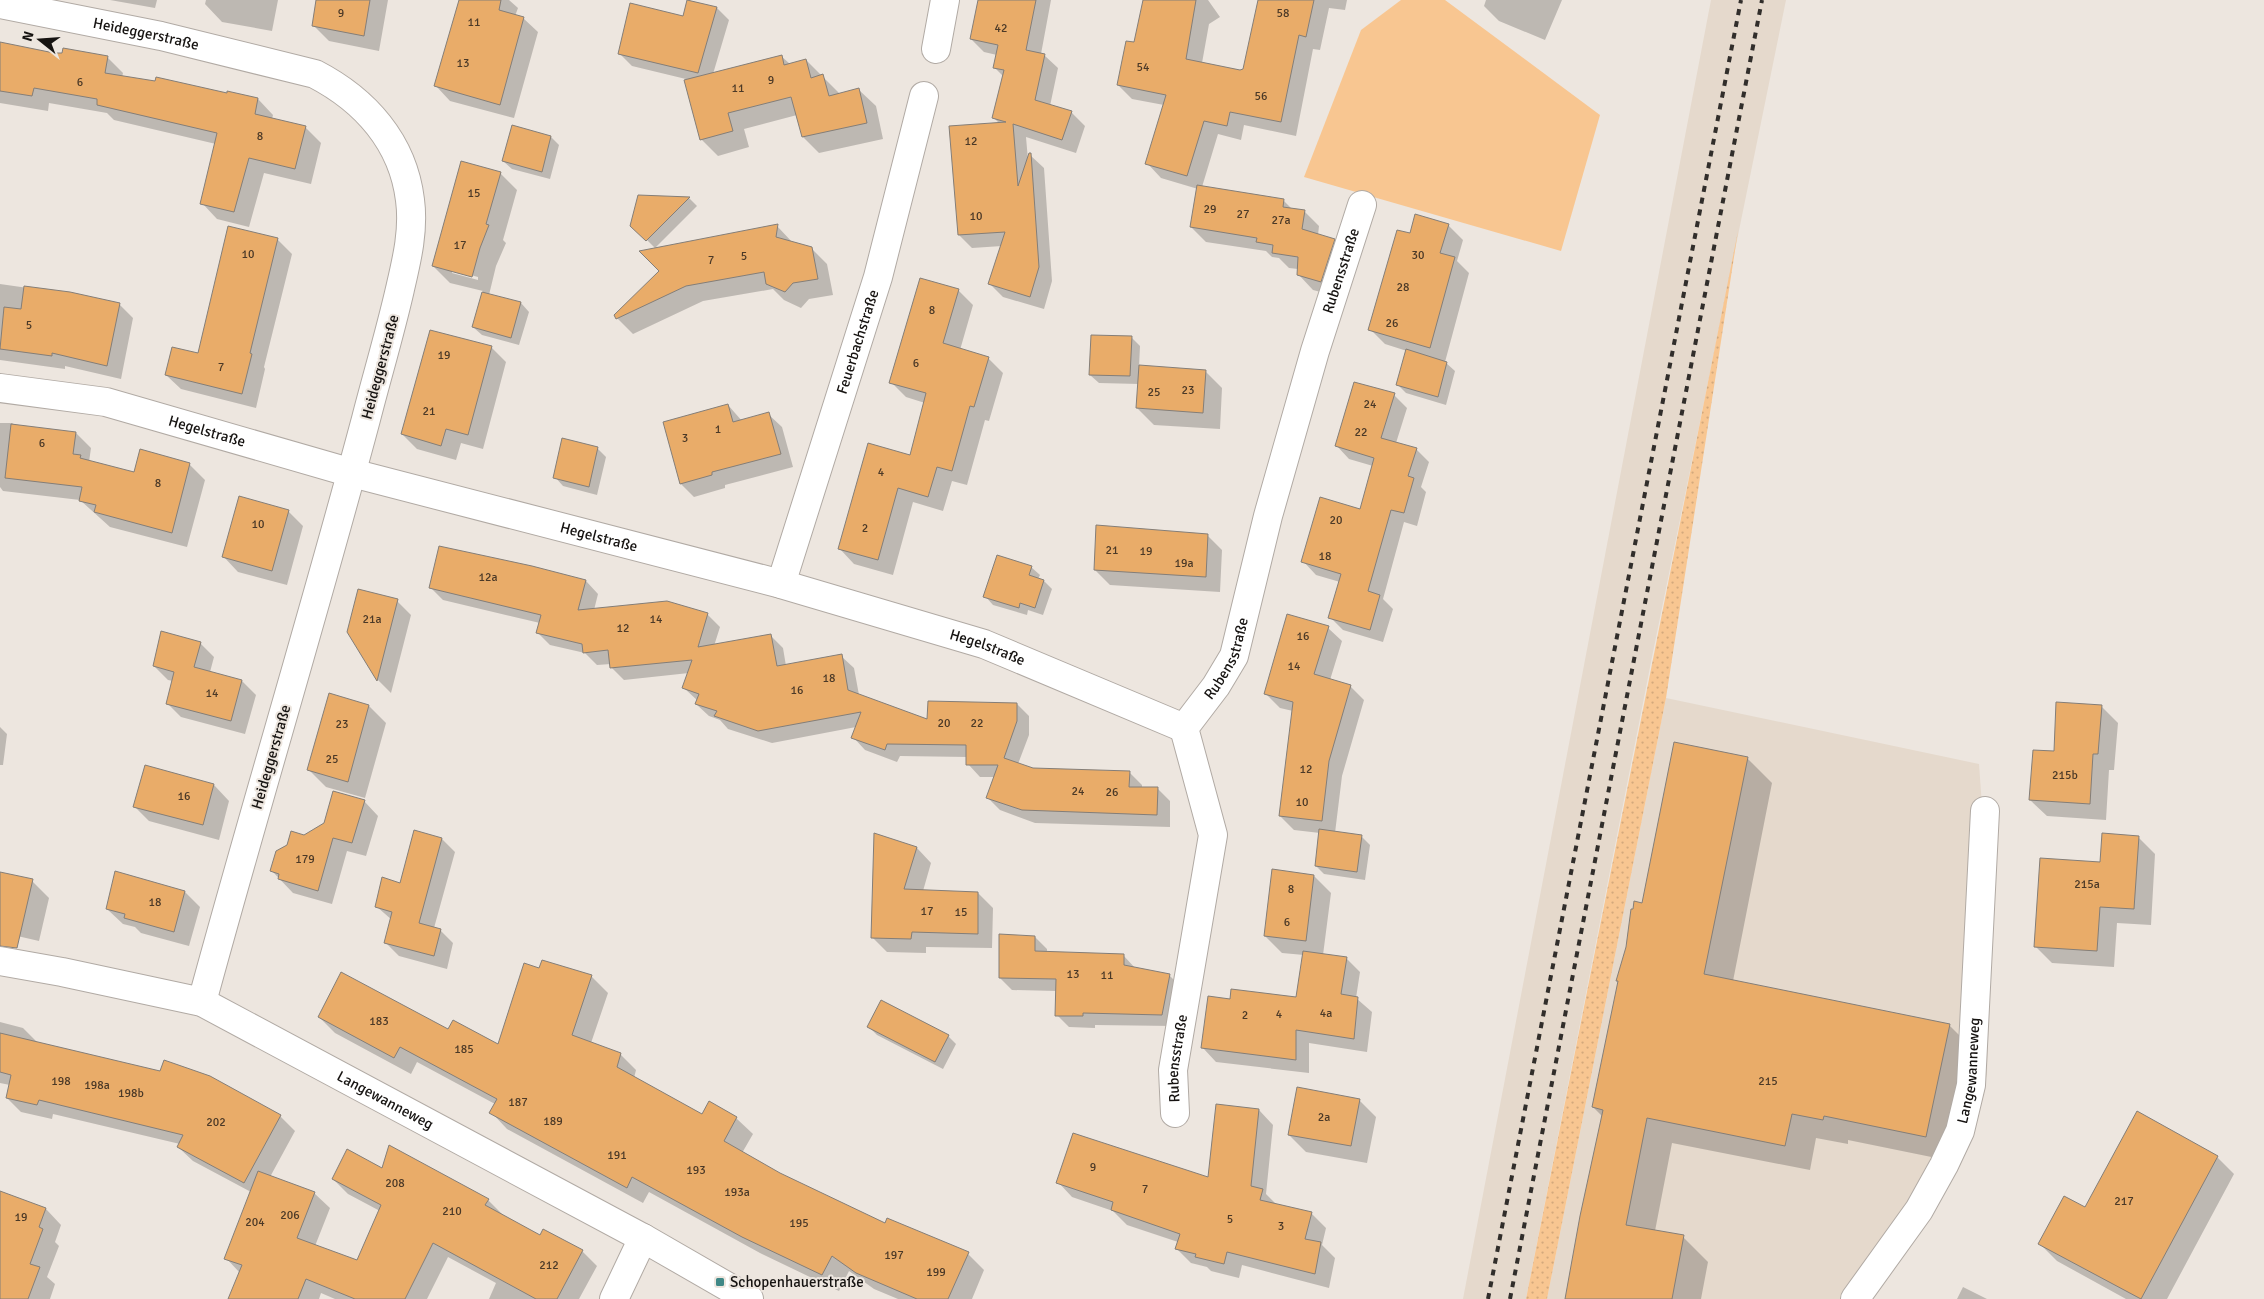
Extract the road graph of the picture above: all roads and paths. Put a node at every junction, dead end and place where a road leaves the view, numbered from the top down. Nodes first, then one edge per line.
1 (945, 0) edge
2 (0, 4) edge
3 (936, 49) dead end
4 (924, 96) dead end
5 (1362, 205) dead end
6 (0, 388) edge
7 (352, 473) junction
8 (781, 584) junction
9 (1184, 728) junction
10 (1985, 811) dead end
11 (0, 961) edge
12 (202, 1002) junction
13 (1175, 1113) dead end
14 (643, 1238) junction
15 (614, 1299) edge
16 (748, 1299) edge
17 (1855, 1299) edge

1 - 3 street
2 - 7 street, Heideggerstraße
4 - 8 street, Feuerbachstraße
5 - 9 street, Rubensstraße
6 - 7 street, Hegelstraße
7 - 8 street, Hegelstraße
7 - 12 street, Heideggerstraße
8 - 9 street, Hegelstraße
9 - 13 street, Rubensstraße
10 - 17 street, Langewanneweg
11 - 12 street, Langewanneweg
12 - 14 street, Langewanneweg
14 - 15 street
14 - 16 street, Langewanneweg

